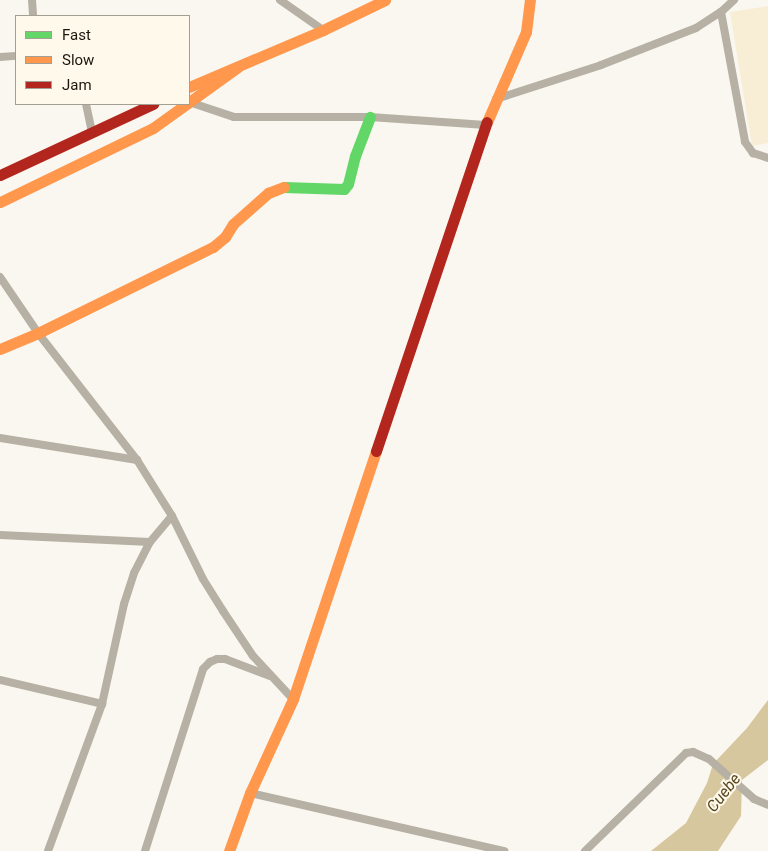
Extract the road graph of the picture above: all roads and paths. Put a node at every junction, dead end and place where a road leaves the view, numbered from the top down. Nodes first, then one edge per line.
1 (32, 0) edge
2 (280, 0) edge
3 (385, 0) edge
4 (530, 0) edge
5 (734, 0) edge
6 (721, 12) junction
7 (33, 15) edge
8 (323, 30) junction
9 (15, 56) edge
10 (0, 57) edge
11 (238, 67) junction
12 (190, 87) edge
13 (496, 99) junction
14 (190, 102) edge
15 (190, 103) edge
16 (86, 105) edge
17 (151, 105) edge
18 (186, 105) edge
19 (370, 117) junction
20 (486, 125) junction
21 (92, 132) junction
22 (768, 158) edge
23 (0, 175) edge
24 (0, 202) edge
25 (0, 277) edge
26 (38, 333) junction
27 (0, 349) edge
28 (0, 438) edge
29 (138, 460) junction
30 (172, 516) junction
31 (0, 535) edge
32 (150, 542) junction
33 (272, 677) junction
34 (0, 680) edge
35 (293, 699) junction
36 (102, 704) junction
37 (250, 793) junction
38 (768, 805) edge
39 (482, 848) edge
40 (48, 851) edge
41 (145, 851) edge
42 (229, 851) edge
43 (504, 851) edge
44 (584, 851) edge

1 - 7 street
2 - 8 street
3 - 8 main road
4 - 13 main road
5 - 6 street
6 - 13 street
6 - 22 street
8 - 11 main road
9 - 10 street
11 - 12 main road
11 - 14 main road
13 - 20 main road
15 - 19 street
16 - 21 street
17 - 21 main road
18 - 24 main road
19 - 20 street
19 - 26 main road
20 - 35 main road
21 - 23 main road
25 - 26 street
26 - 27 main road
26 - 29 street
28 - 29 street
29 - 30 street
30 - 32 street
30 - 33 street
31 - 32 street
32 - 36 street
33 - 35 street
33 - 41 street
34 - 36 street
35 - 37 main road
36 - 40 street
37 - 39 street
37 - 42 main road
38 - 44 street
39 - 43 street

